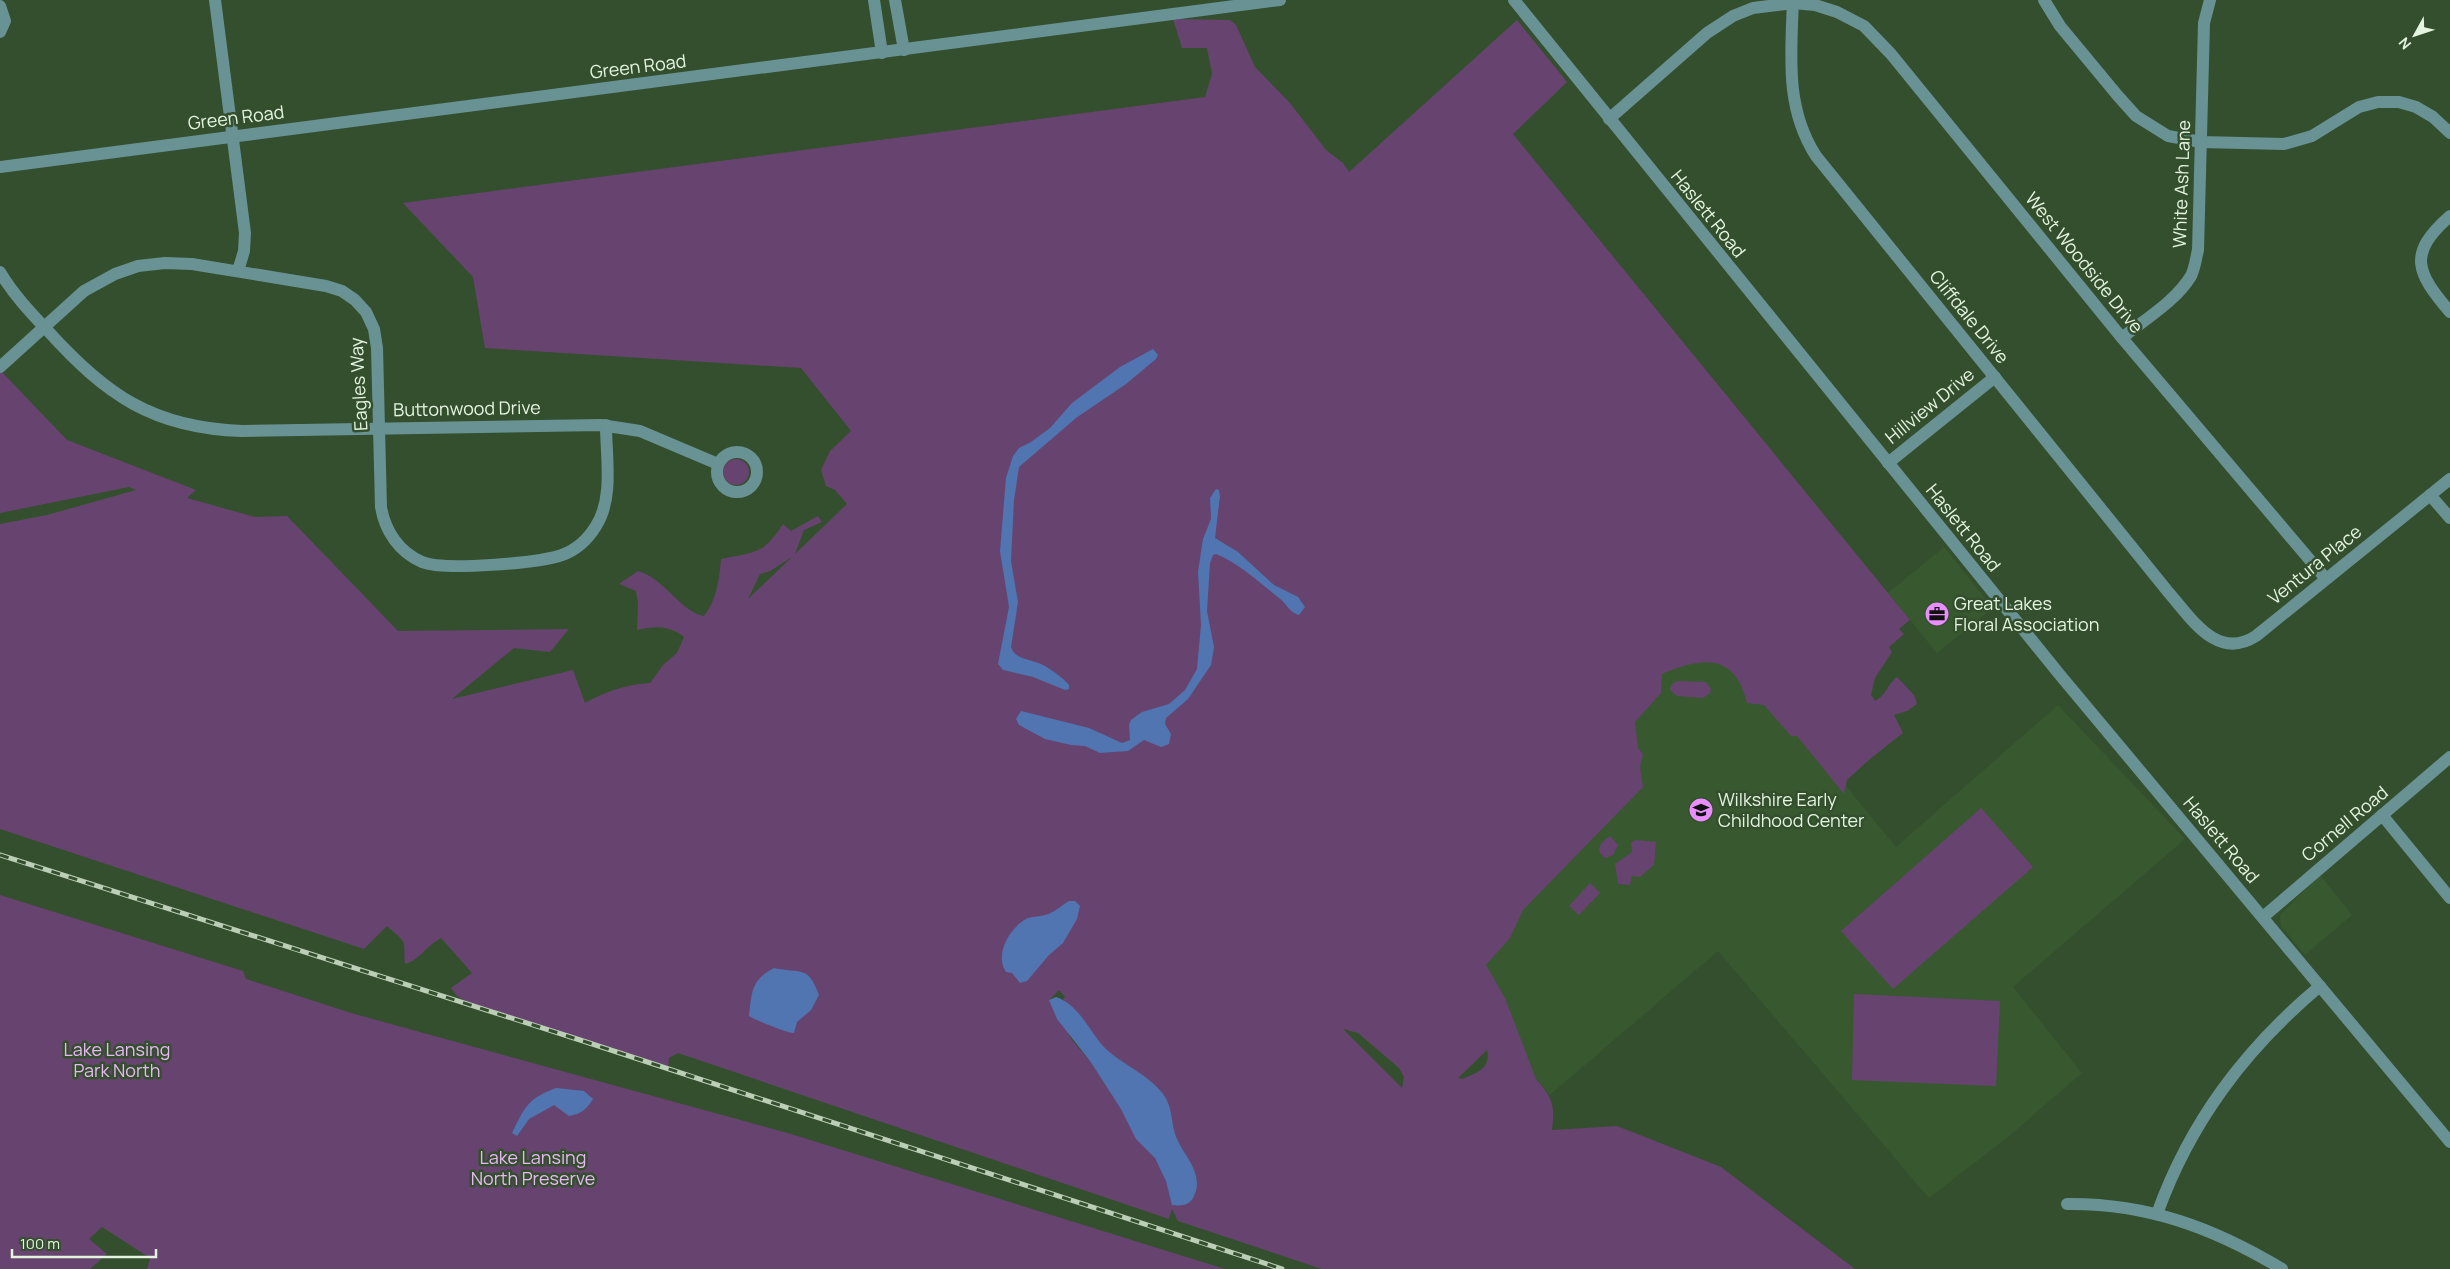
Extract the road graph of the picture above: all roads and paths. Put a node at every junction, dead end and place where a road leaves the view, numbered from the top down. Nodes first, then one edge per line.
1 (215, 0) edge
2 (874, 0) edge
3 (895, 0) edge
4 (1280, 0) edge
5 (1514, 0) edge
6 (2044, 0) edge
7 (2210, 0) edge
8 (1793, 1) edge
9 (0, 6) edge
10 (0, 32) edge
11 (904, 50) junction
12 (882, 53) junction
13 (1609, 120) junction
14 (2450, 133) edge
15 (232, 137) junction
16 (2201, 142) junction
17 (0, 167) edge
18 (2450, 216) edge
19 (238, 271) junction
20 (0, 272) edge
21 (2450, 312) edge
22 (44, 327) junction
23 (2122, 338) junction
24 (0, 367) edge
25 (1995, 376) junction
26 (606, 426) junction
27 (379, 428) junction
28 (718, 464) dead end
29 (1888, 464) junction
30 (2450, 478) edge
31 (2430, 494) junction
32 (2450, 518) edge
33 (2326, 579) junction
34 (2197, 624) joint
35 (2450, 757) edge
36 (2382, 816) junction
37 (2450, 898) edge
38 (2263, 917) junction
39 (2320, 986) junction
40 (2450, 1142) edge
41 (2067, 1204) dead end
42 (2157, 1214) junction
43 (2282, 1269) edge

1 - 15 street
2 - 12 street
3 - 11 street
4 - 11 street, Green Road
5 - 13 street, Haslett Road
6 - 16 street
7 - 16 street, White Ash Lane
8 - 13 street, West Woodside Drive
8 - 23 street, West Woodside Drive
8 - 25 street, Cliffdale Drive
9 - 10 street
11 - 12 street, Green Road
12 - 15 street, Green Road
13 - 29 street, Haslett Road
14 - 16 street
15 - 17 street, Green Road
15 - 19 street
16 - 23 street, White Ash Lane
18 - 21 street
19 - 22 street, Eagles Way
19 - 27 street, Eagles Way
20 - 22 street, Buttonwood Drive
22 - 24 street, Eagles Way
22 - 27 street, Buttonwood Drive
23 - 33 street, West Woodside Drive
25 - 29 street, Hillview Drive
25 - 34 street, Cliffdale Drive
26 - 27 street, Buttonwood Drive
26 - 27 street, Eagles Way
26 - 28 street, Buttonwood Drive
29 - 38 street, Haslett Road
30 - 31 street, Ventura Place
31 - 32 street
31 - 33 street, Ventura Place
33 - 34 street, Ventura Place
35 - 36 street, Cornell Road
36 - 37 street
36 - 38 street, Cornell Road
38 - 39 street, Haslett Road
39 - 40 street, Haslett Road
39 - 42 street
41 - 42 street
42 - 43 street

